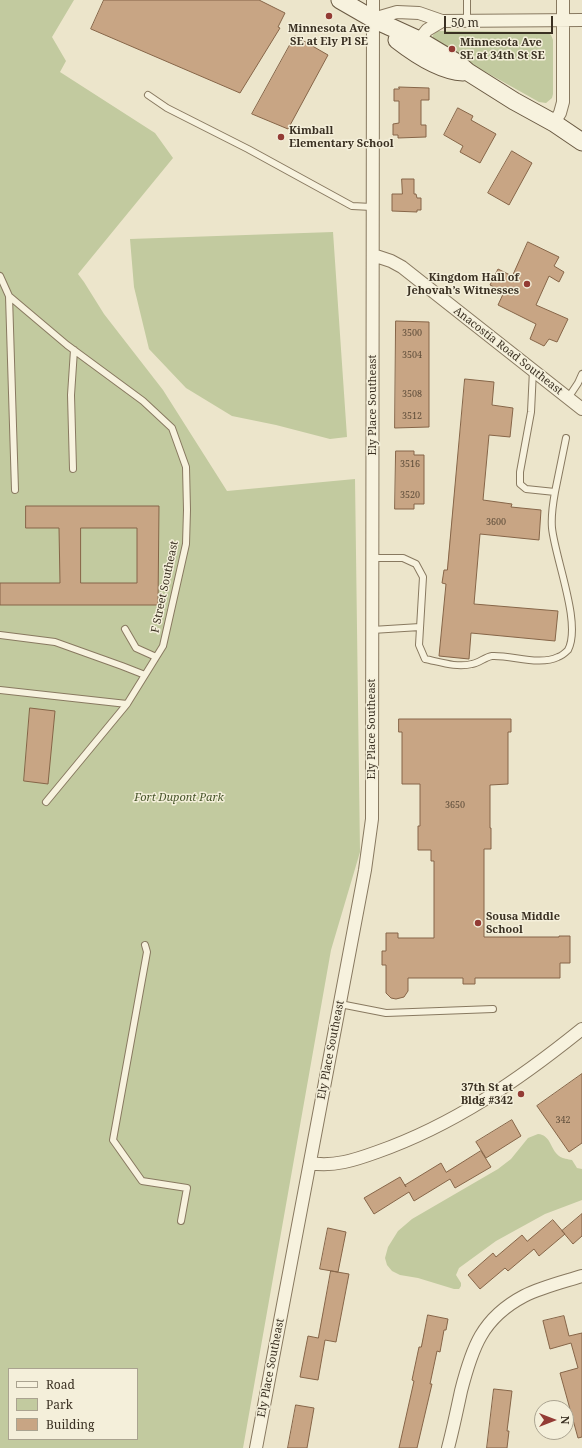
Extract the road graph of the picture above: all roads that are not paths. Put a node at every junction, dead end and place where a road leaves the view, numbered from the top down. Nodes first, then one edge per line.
1 (340, 0) edge
2 (373, 0) edge
3 (467, 0) edge
4 (563, 0) edge
5 (373, 19) junction
6 (563, 20) junction
7 (582, 20) edge
8 (442, 21) junction
9 (467, 22) junction
10 (419, 40) junction
11 (468, 72) junction
12 (148, 95) dead end
13 (554, 123) junction
14 (579, 138) edge
15 (372, 207) junction
16 (373, 255) junction
17 (0, 276) edge
18 (9, 296) junction
19 (74, 350) junction
20 (532, 370) junction
21 (582, 374) edge
22 (568, 398) junction
23 (582, 409) edge
24 (566, 438) dead end
25 (73, 470) dead end
26 (15, 490) dead end
27 (555, 492) junction
28 (372, 558) junction
29 (420, 627) junction
30 (125, 629) dead end
31 (372, 630) junction
32 (0, 635) edge
33 (156, 657) junction
34 (145, 675) junction
35 (0, 690) edge
36 (126, 704) junction
37 (46, 802) dead end
38 (145, 945) dead end
39 (340, 1004) junction
40 (493, 1009) dead end
41 (582, 1029) edge
42 (310, 1163) junction
43 (182, 1221) dead end
44 (582, 1276) edge
45 (256, 1448) edge
46 (448, 1448) edge

1 - 5 main road
2 - 5 street, Ely Place Southeast
3 - 9 lane
4 - 6 street
5 - 8 street
5 - 10 main road
5 - 11 main road
5 - 15 street, Ely Place Southeast
6 - 7 street
6 - 9 street
6 - 13 street
8 - 9 street
8 - 10 street
10 - 11 main road
11 - 13 main road
12 - 15 lane
13 - 14 main road
15 - 16 street, Ely Place Southeast
16 - 20 street, Anacostia Road Southeast
16 - 28 street, Ely Place Southeast
17 - 18 lane, F Street Southeast
18 - 19 lane, F Street Southeast
18 - 26 lane
19 - 25 lane
19 - 33 lane, F Street Southeast
20 - 22 street, Anacostia Road Southeast
20 - 27 lane
21 - 22 lane
22 - 23 street, Anacostia Road Southeast
24 - 27 lane
27 - 29 lane
28 - 29 lane
28 - 31 street, Ely Place Southeast
29 - 31 lane
30 - 33 lane
31 - 39 street, Ely Place Southeast
32 - 34 lane
33 - 34 lane, F Street Southeast
34 - 36 lane, F Street Southeast
35 - 36 lane
36 - 37 lane, F Street Southeast
38 - 43 lane
39 - 40 lane
39 - 42 street, Ely Place Southeast
41 - 42 street
42 - 45 street, Ely Place Southeast
44 - 46 street

